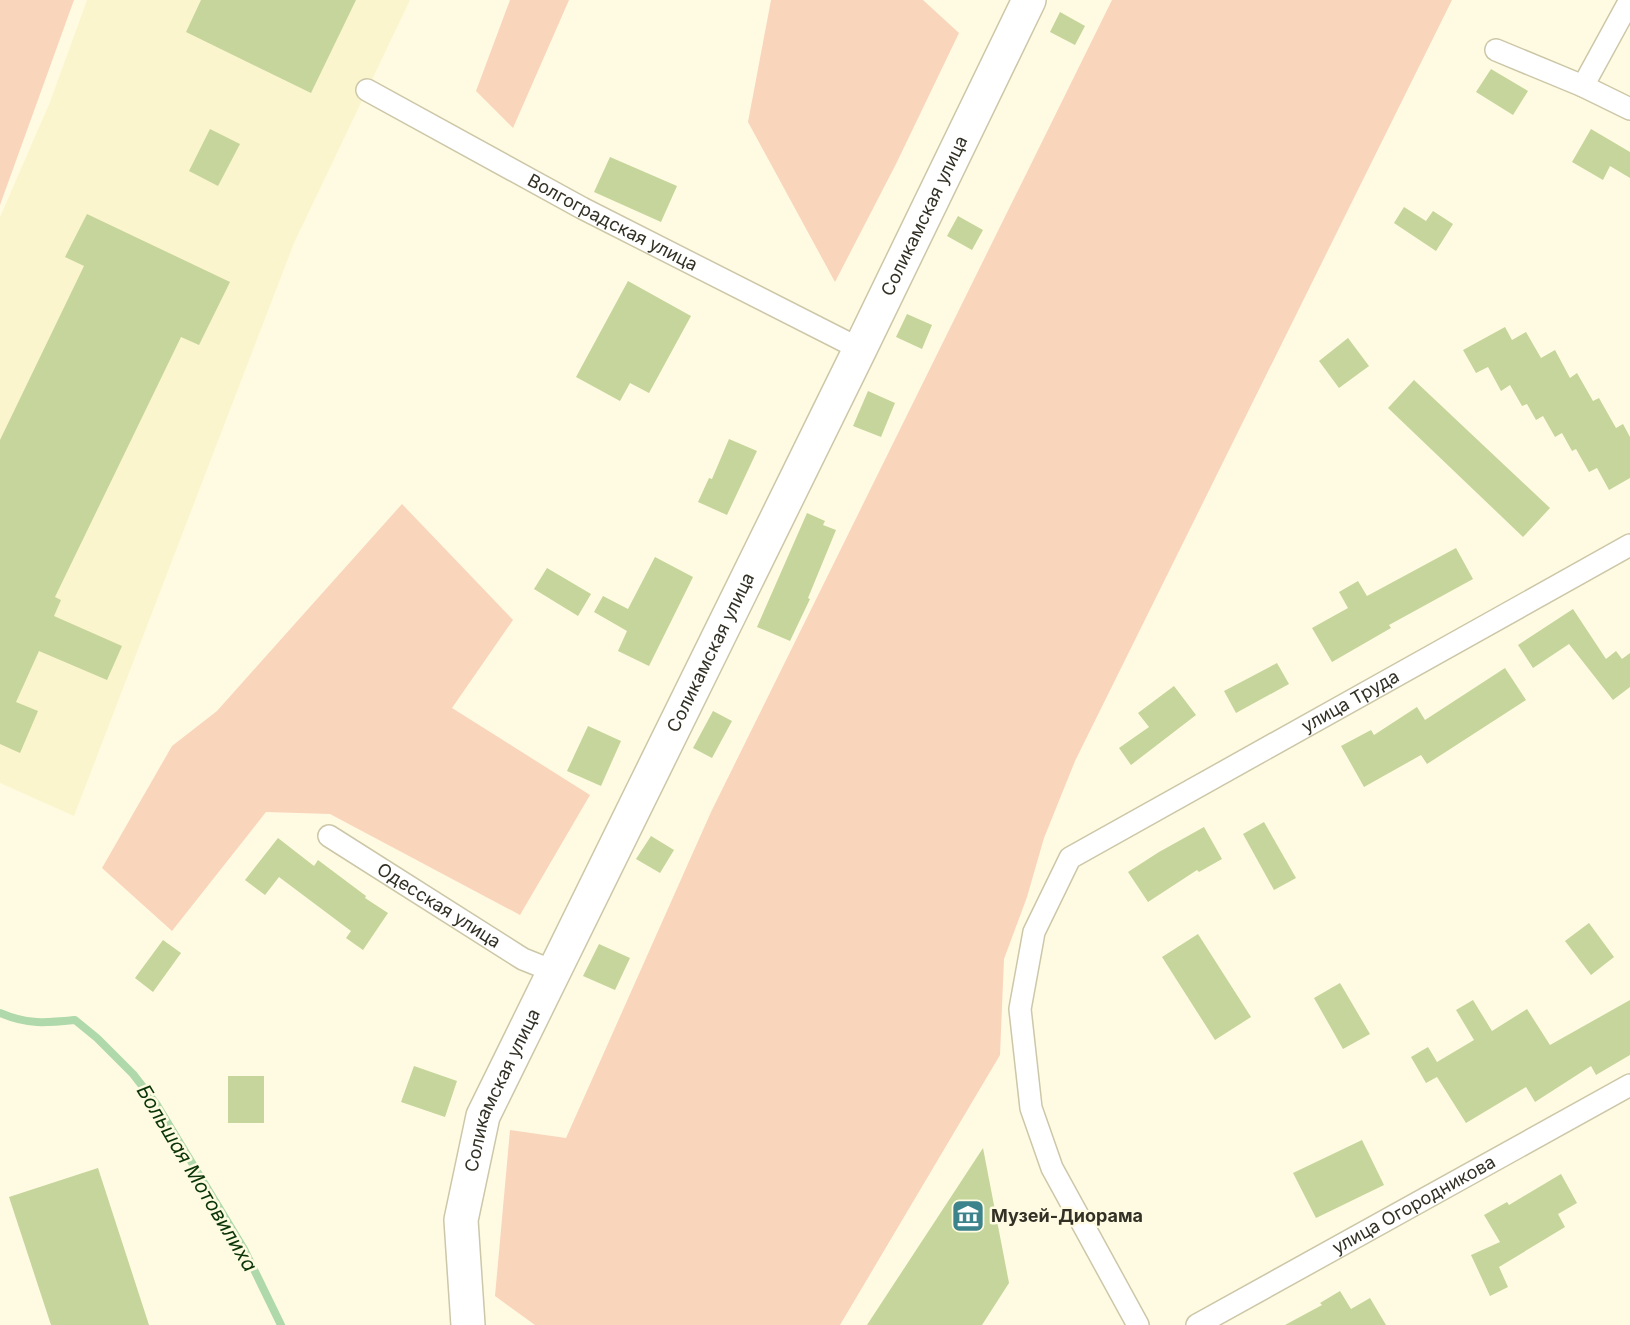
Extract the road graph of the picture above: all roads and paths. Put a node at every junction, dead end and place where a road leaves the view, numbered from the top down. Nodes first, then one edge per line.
1 (1029, 0) edge
2 (1630, 0) edge
3 (1496, 50) dead end
4 (1583, 86) junction
5 (367, 90) dead end
6 (1630, 109) edge
7 (860, 349) junction
8 (1630, 545) edge
9 (329, 836) dead end
10 (553, 971) junction
11 (1630, 1085) edge
12 (468, 1325) edge
13 (1138, 1325) edge
14 (1197, 1325) edge

1 - 7 main road, Соликамская улица
2 - 4 street
3 - 4 street
4 - 6 street
5 - 7 street, Волгоградская улица
7 - 10 main road, Соликамская улица
8 - 13 street, улица Труда
9 - 10 street, Одесская улица
10 - 12 main road, Соликамская улица
11 - 14 street, улица Огородникова

